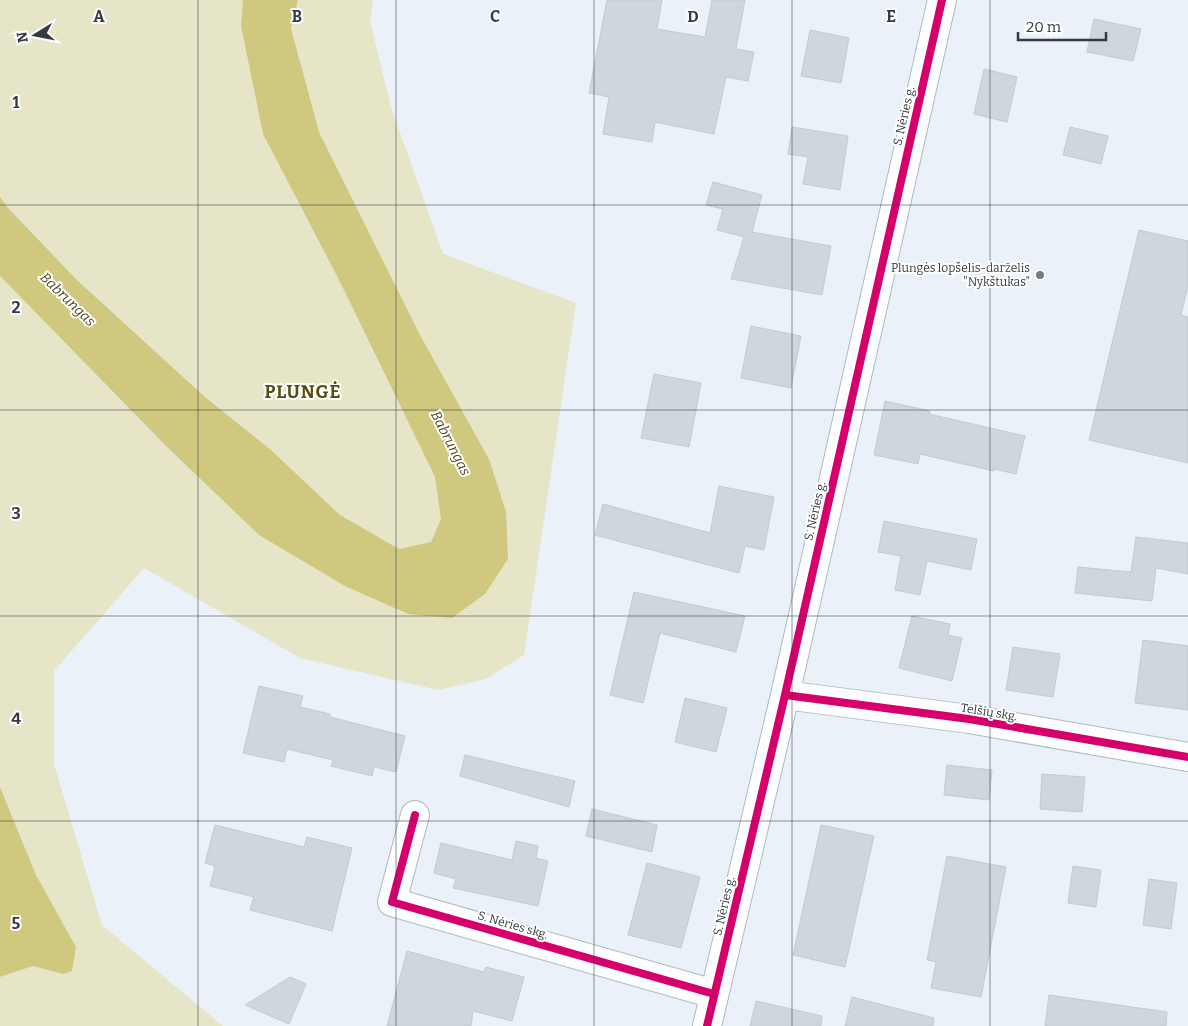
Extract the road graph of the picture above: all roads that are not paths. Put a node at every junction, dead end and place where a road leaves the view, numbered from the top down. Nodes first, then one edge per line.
1 (942, 0) edge
2 (786, 695) junction
3 (1188, 757) edge
4 (415, 815) dead end
5 (714, 994) junction
6 (707, 1026) edge

1 - 2 street, S. Nėries g.
2 - 3 street, Telšių skg.
2 - 5 street, S. Nėries g.
4 - 5 street, S. Nėries skg.
5 - 6 street, S. Nėries g.

